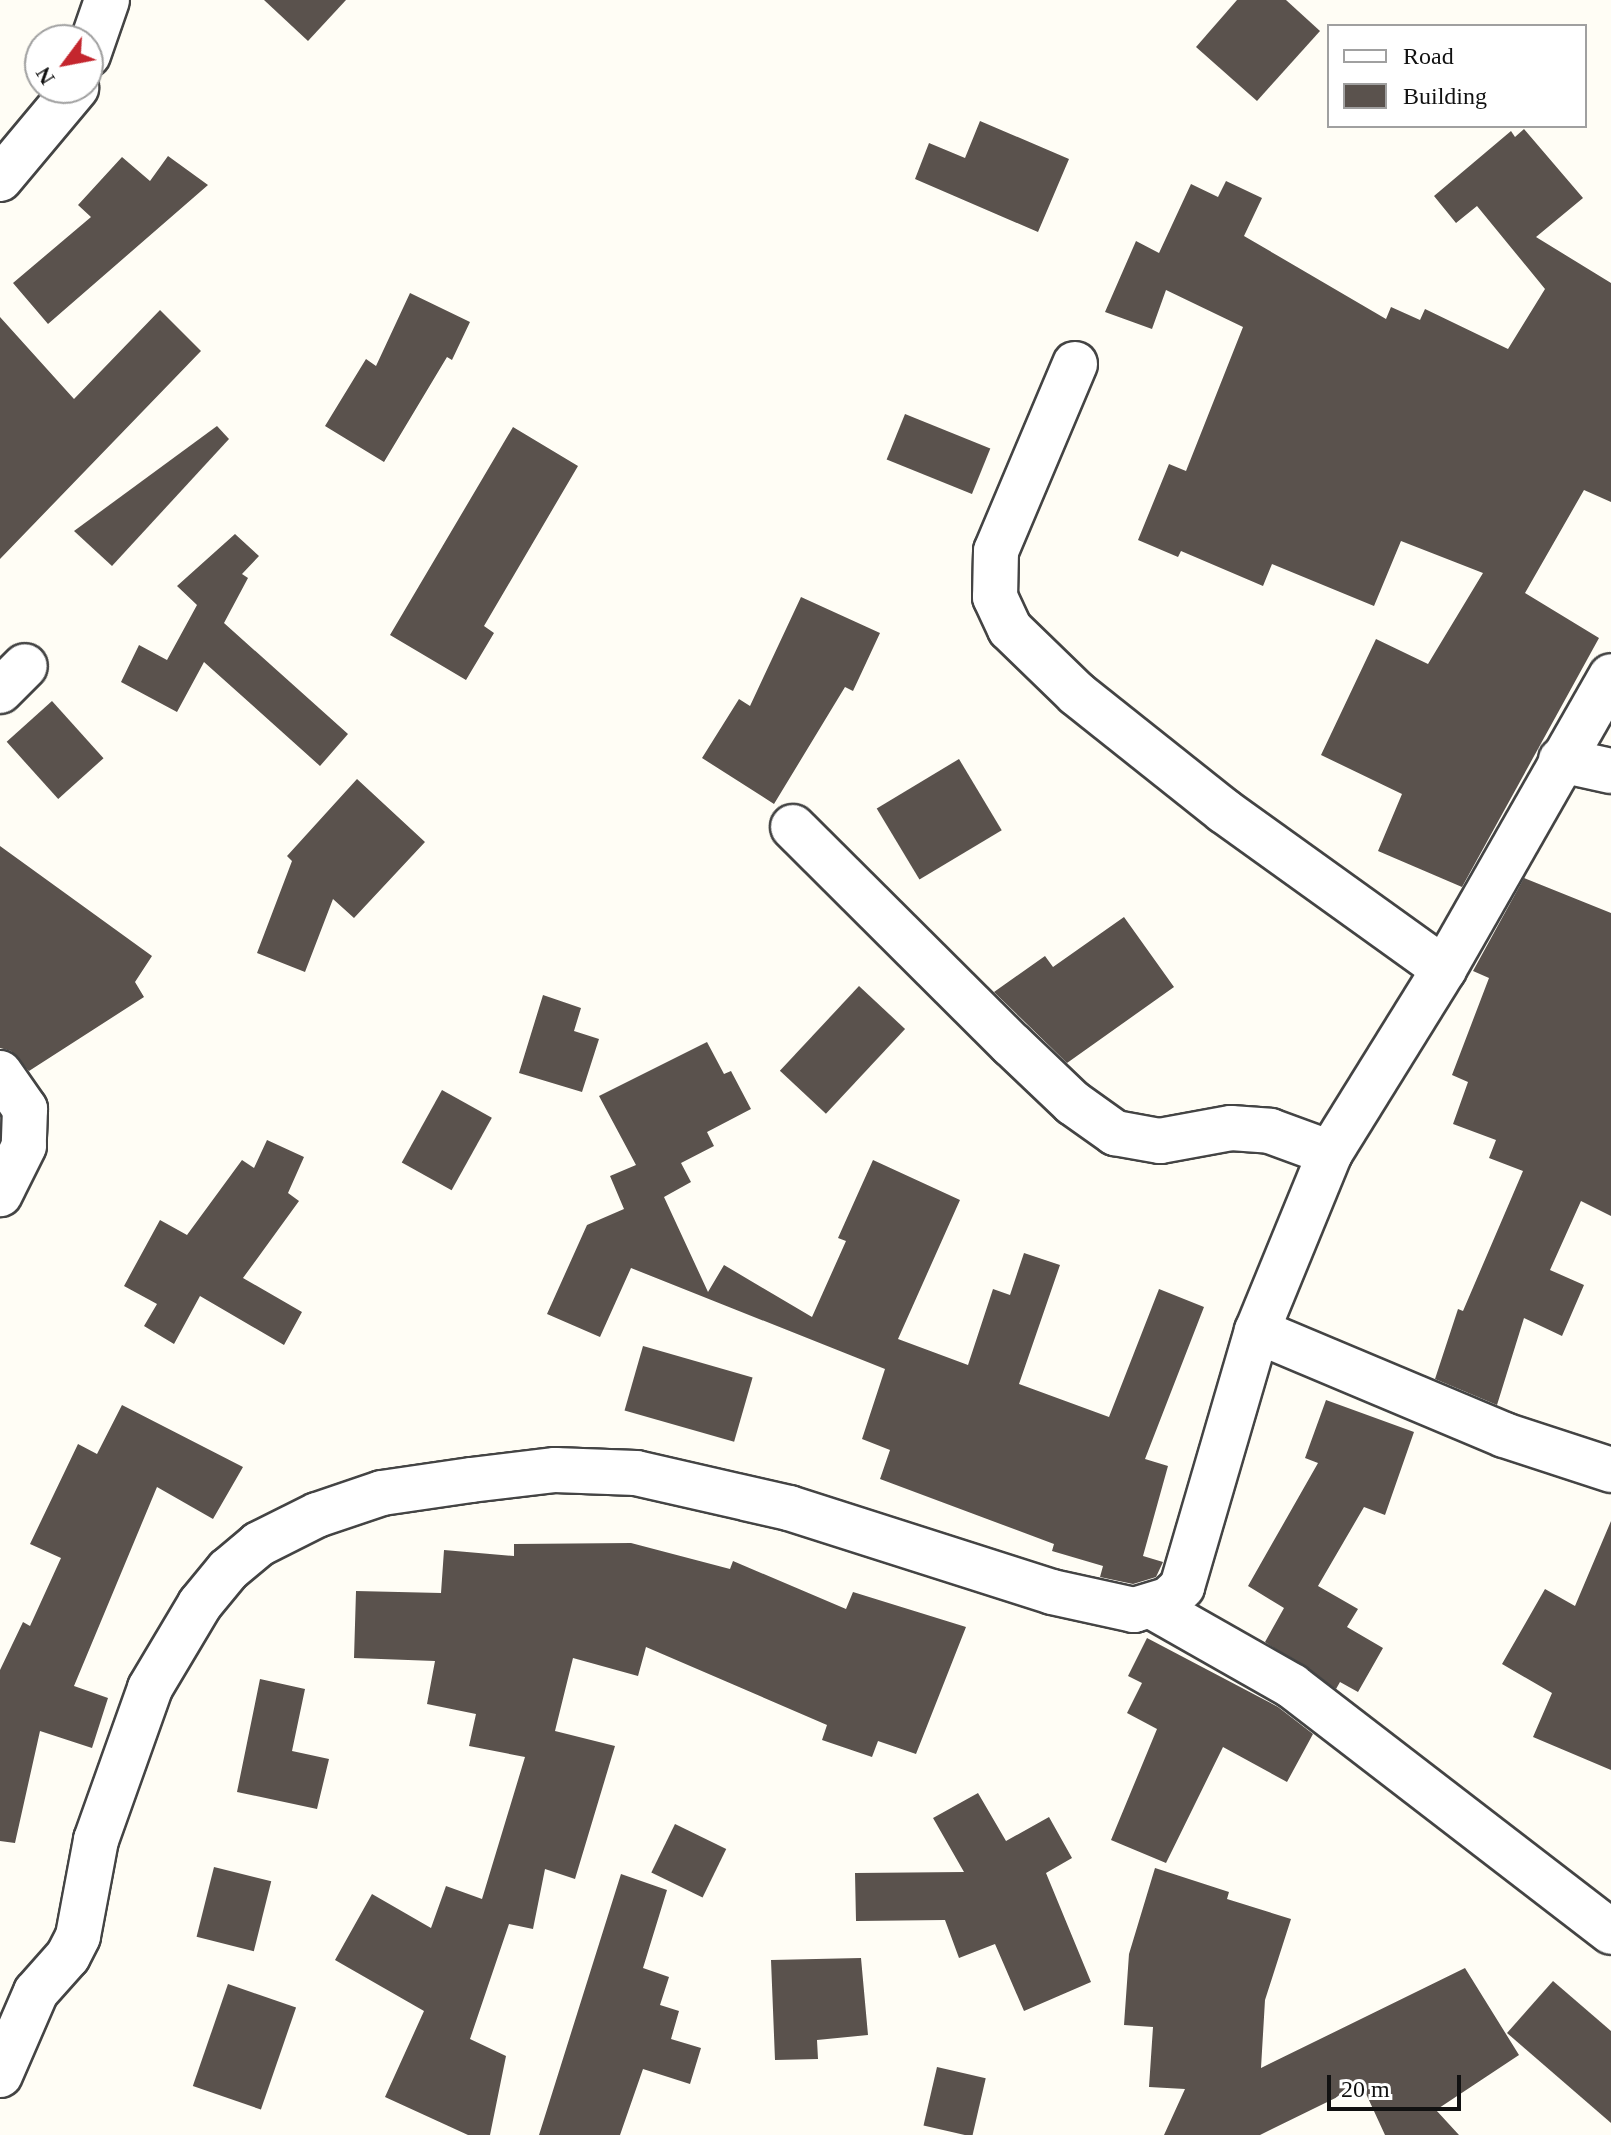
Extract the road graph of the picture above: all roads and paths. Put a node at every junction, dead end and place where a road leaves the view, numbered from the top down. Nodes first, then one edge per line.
1 (107, 0) edge
2 (99, 24) edge
3 (63, 104) edge
4 (0, 179) edge
5 (1075, 364) dead end
6 (1611, 676) edge
7 (1561, 760) junction
8 (1611, 771) edge
9 (793, 827) dead end
10 (1444, 969) junction
11 (0, 1073) edge
12 (1330, 1153) junction
13 (0, 1194) edge
14 (1257, 1331) junction
15 (1611, 1470) edge
16 (1153, 1607) junction
17 (1611, 1932) edge
18 (0, 2075) edge

1 - 2 street
3 - 4 street
5 - 10 street
6 - 7 street
7 - 8 street
7 - 10 street
9 - 12 street
10 - 12 street
11 - 13 street
12 - 14 street
14 - 15 street
14 - 16 street
16 - 17 street
16 - 18 street

